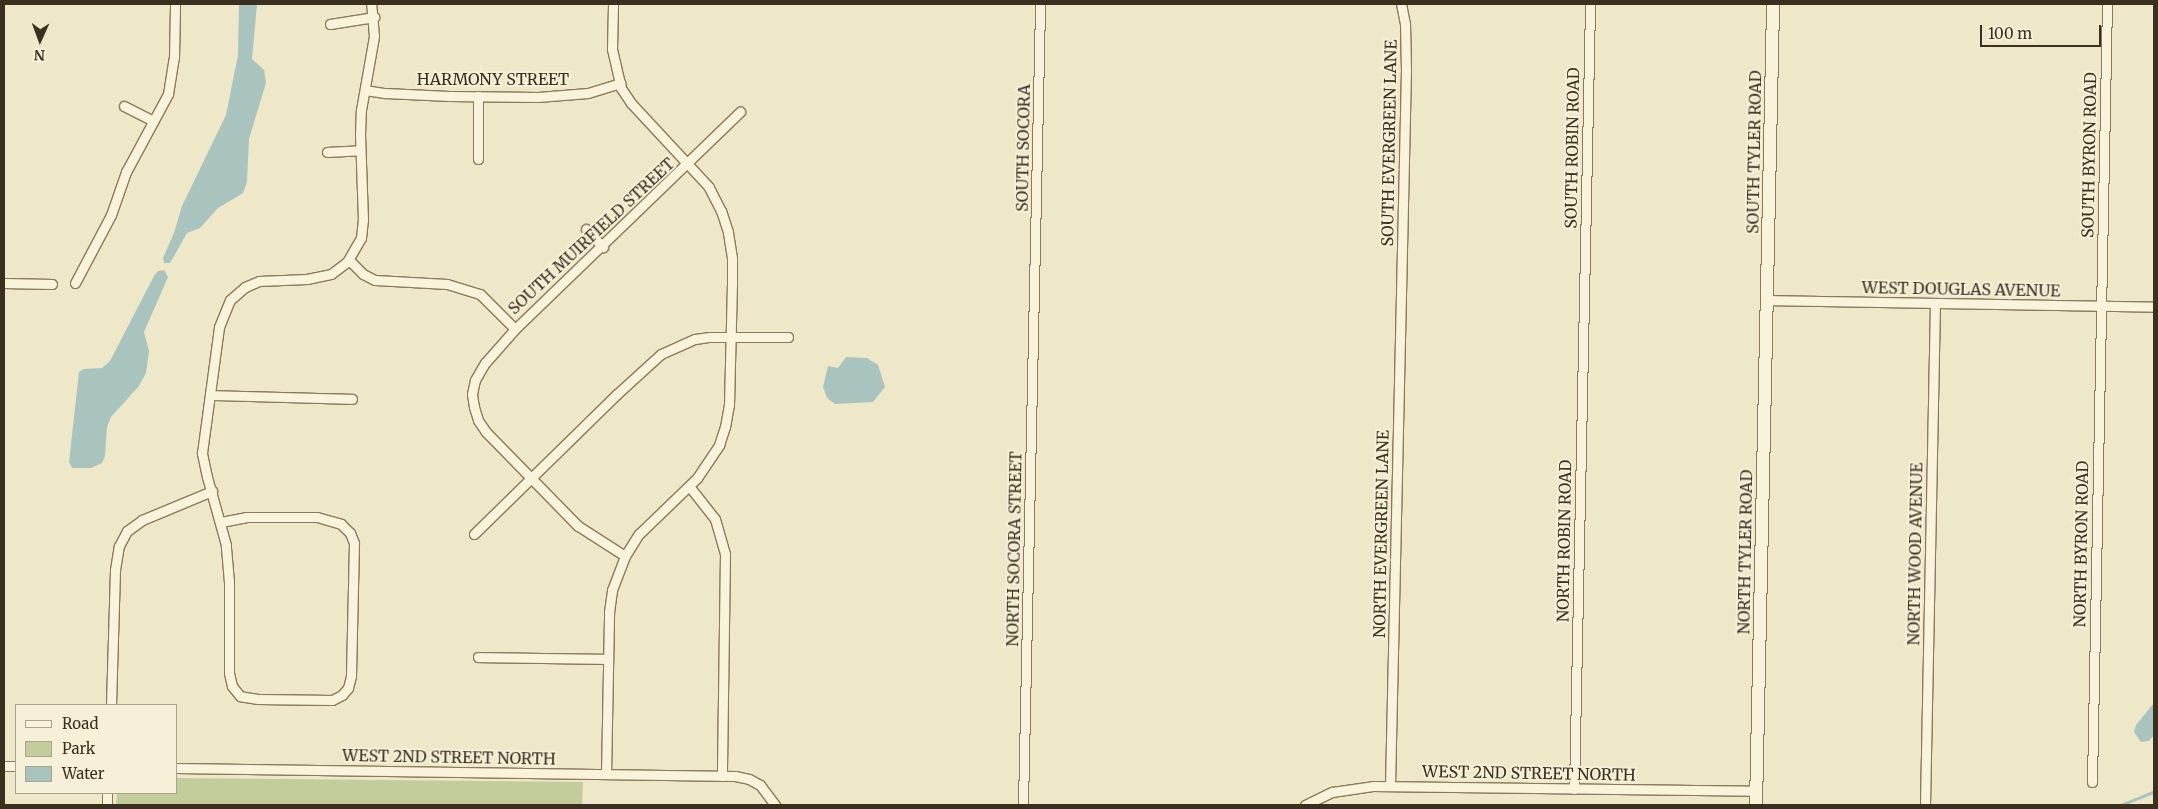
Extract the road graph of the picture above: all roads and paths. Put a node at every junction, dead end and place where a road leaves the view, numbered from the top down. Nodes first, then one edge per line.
1 (175, 4) edge
2 (371, 4) edge
3 (613, 4) edge
4 (1040, 4) edge
5 (1402, 4) edge
6 (1590, 4) edge
7 (1772, 4) edge
8 (2107, 4) edge
9 (374, 17) junction
10 (330, 24) dead end
11 (620, 83) junction
12 (365, 90) junction
13 (478, 96) junction
14 (124, 106) dead end
15 (740, 112) dead end
16 (153, 121) junction
17 (360, 150) junction
18 (327, 152) dead end
19 (478, 159) dead end
20 (688, 164) junction
21 (586, 229) dead end
22 (603, 246) junction
23 (349, 260) junction
24 (4, 283) edge
25 (75, 283) dead end
26 (1402, 283) joint
27 (52, 284) dead end
28 (1035, 293) joint
29 (1584, 293) joint
30 (1767, 300) junction
31 (1934, 303) junction
32 (2102, 306) junction
33 (2154, 307) edge
34 (515, 328) junction
35 (731, 337) junction
36 (788, 337) dead end
37 (210, 395) junction
38 (352, 399) dead end
39 (530, 478) junction
40 (689, 486) junction
41 (212, 491) junction
42 (221, 522) junction
43 (474, 534) dead end
44 (625, 556) junction
45 (478, 657) dead end
46 (608, 660) junction
47 (111, 704) edge
48 (178, 768) edge
49 (606, 774) junction
50 (722, 776) junction
51 (2092, 782) dead end
52 (1390, 786) junction
53 (1574, 789) junction
54 (1756, 792) junction
55 (775, 805) edge
56 (1023, 805) edge
57 (1305, 805) edge
58 (1756, 805) edge
59 (1925, 805) edge

1 - 16 street
2 - 9 street
3 - 11 street
4 - 28 street, SOUTH SOCORA
5 - 26 street, SOUTH EVERGREEN LANE
6 - 29 street, SOUTH ROBIN ROAD
7 - 30 main road, SOUTH TYLER ROAD
8 - 32 street, SOUTH BYRON ROAD
9 - 10 street
9 - 12 street
11 - 13 street, HARMONY STREET
11 - 20 street
12 - 13 street, HARMONY STREET
12 - 17 street
13 - 19 street
14 - 16 street
15 - 20 street, SOUTH MUIRFIELD STREET
16 - 25 street
17 - 18 street
17 - 23 street
20 - 22 street, SOUTH MUIRFIELD STREET
20 - 35 street
21 - 22 street
22 - 34 street, SOUTH MUIRFIELD STREET
23 - 34 street
23 - 37 street
24 - 27 street
26 - 52 street, NORTH EVERGREEN LANE
28 - 56 street, NORTH SOCORA STREET
29 - 53 street, NORTH ROBIN ROAD
30 - 31 street, WEST DOUGLAS AVENUE
30 - 54 main road, NORTH TYLER ROAD
31 - 32 street, WEST DOUGLAS AVENUE
31 - 59 street, NORTH WOOD AVENUE
32 - 33 street, WEST DOUGLAS AVENUE
32 - 51 street, NORTH BYRON ROAD
34 - 39 street, SOUTH MUIRFIELD STREET
35 - 36 street
35 - 39 street
35 - 40 street
37 - 38 street
37 - 41 street
39 - 43 street
39 - 44 street, SOUTH MUIRFIELD STREET
40 - 44 street
40 - 50 street
41 - 42 street
41 - 47 street
42 - 42 street
44 - 46 street
45 - 46 street
46 - 49 street
48 - 49 street, WEST 2ND STREET NORTH
49 - 50 street, WEST 2ND STREET NORTH
50 - 55 street, WEST 2ND STREET NORTH
52 - 53 street, WEST 2ND STREET NORTH
52 - 57 street, WEST 2ND STREET NORTH
53 - 54 street, WEST 2ND STREET NORTH
54 - 58 main road, NORTH TYLER ROAD

